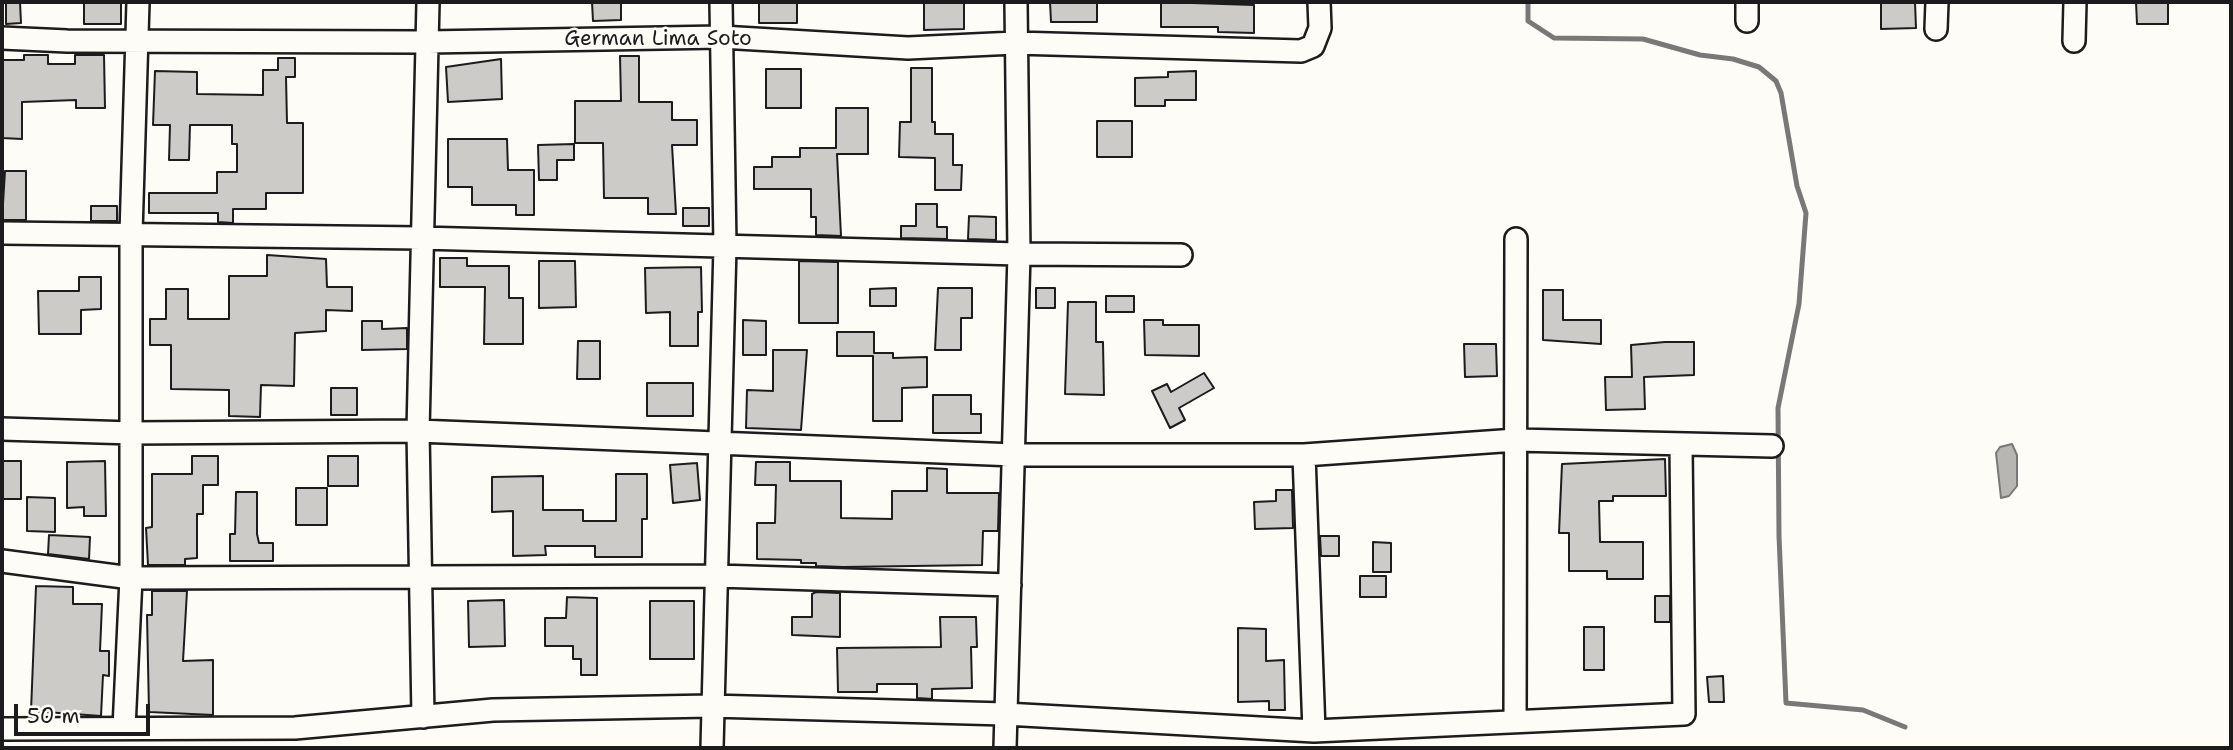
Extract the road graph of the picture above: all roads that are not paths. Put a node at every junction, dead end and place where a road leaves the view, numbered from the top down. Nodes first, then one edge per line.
1 (138, 2) edge
2 (428, 2) edge
3 (721, 2) edge
4 (1016, 2) edge
5 (1319, 2) edge
6 (1937, 2) edge
7 (2075, 2) edge
8 (1937, 29) dead end
9 (721, 37) junction
10 (2, 38) edge
11 (136, 40) junction
12 (2074, 41) dead end
13 (428, 42) junction
14 (1015, 43) junction
15 (2, 233) edge
16 (131, 234) junction
17 (421, 238) junction
18 (1516, 239) dead end
19 (725, 246) junction
20 (1019, 254) junction
21 (1181, 255) dead end
22 (2, 429) edge
23 (418, 431) junction
24 (132, 433) junction
25 (1516, 440) junction
26 (718, 442) junction
27 (1681, 446) junction
28 (1772, 446) dead end
29 (1015, 455) junction
30 (1304, 455) junction
31 (2, 561) edge
32 (419, 575) junction
33 (717, 576) junction
34 (131, 578) junction
35 (1010, 585) junction
36 (711, 706) junction
37 (1004, 713) junction
38 (423, 718) junction
39 (1515, 720) junction
40 (124, 727) junction
41 (2, 729) edge
42 (1314, 731) junction
43 (712, 748) edge
44 (1005, 748) edge

1 - 11 street
2 - 13 street
3 - 9 street
4 - 14 street
5 - 14 street, German Lima Soto
6 - 8 street
7 - 12 street
9 - 13 street, German Lima Soto
9 - 14 street, German Lima Soto
9 - 19 street
10 - 11 street, German Lima Soto
11 - 13 street, German Lima Soto
11 - 16 street
13 - 17 street
14 - 20 street
15 - 16 street
16 - 17 street
16 - 24 street
17 - 19 street
17 - 23 street
18 - 25 street
19 - 20 street
19 - 26 street
20 - 21 street
20 - 29 street
22 - 24 street
23 - 24 street
23 - 26 street
23 - 32 street
24 - 34 street
25 - 27 street
25 - 30 street
25 - 39 street
26 - 29 street
26 - 33 street
27 - 28 street
27 - 39 street
29 - 30 street
29 - 35 street
30 - 42 street
31 - 34 street
32 - 33 street
32 - 34 street
32 - 38 street
33 - 35 street
33 - 36 street
34 - 40 street
35 - 37 street
36 - 37 street
36 - 38 street
36 - 43 street
37 - 42 street
37 - 44 street
38 - 40 street
39 - 42 street
40 - 41 street

